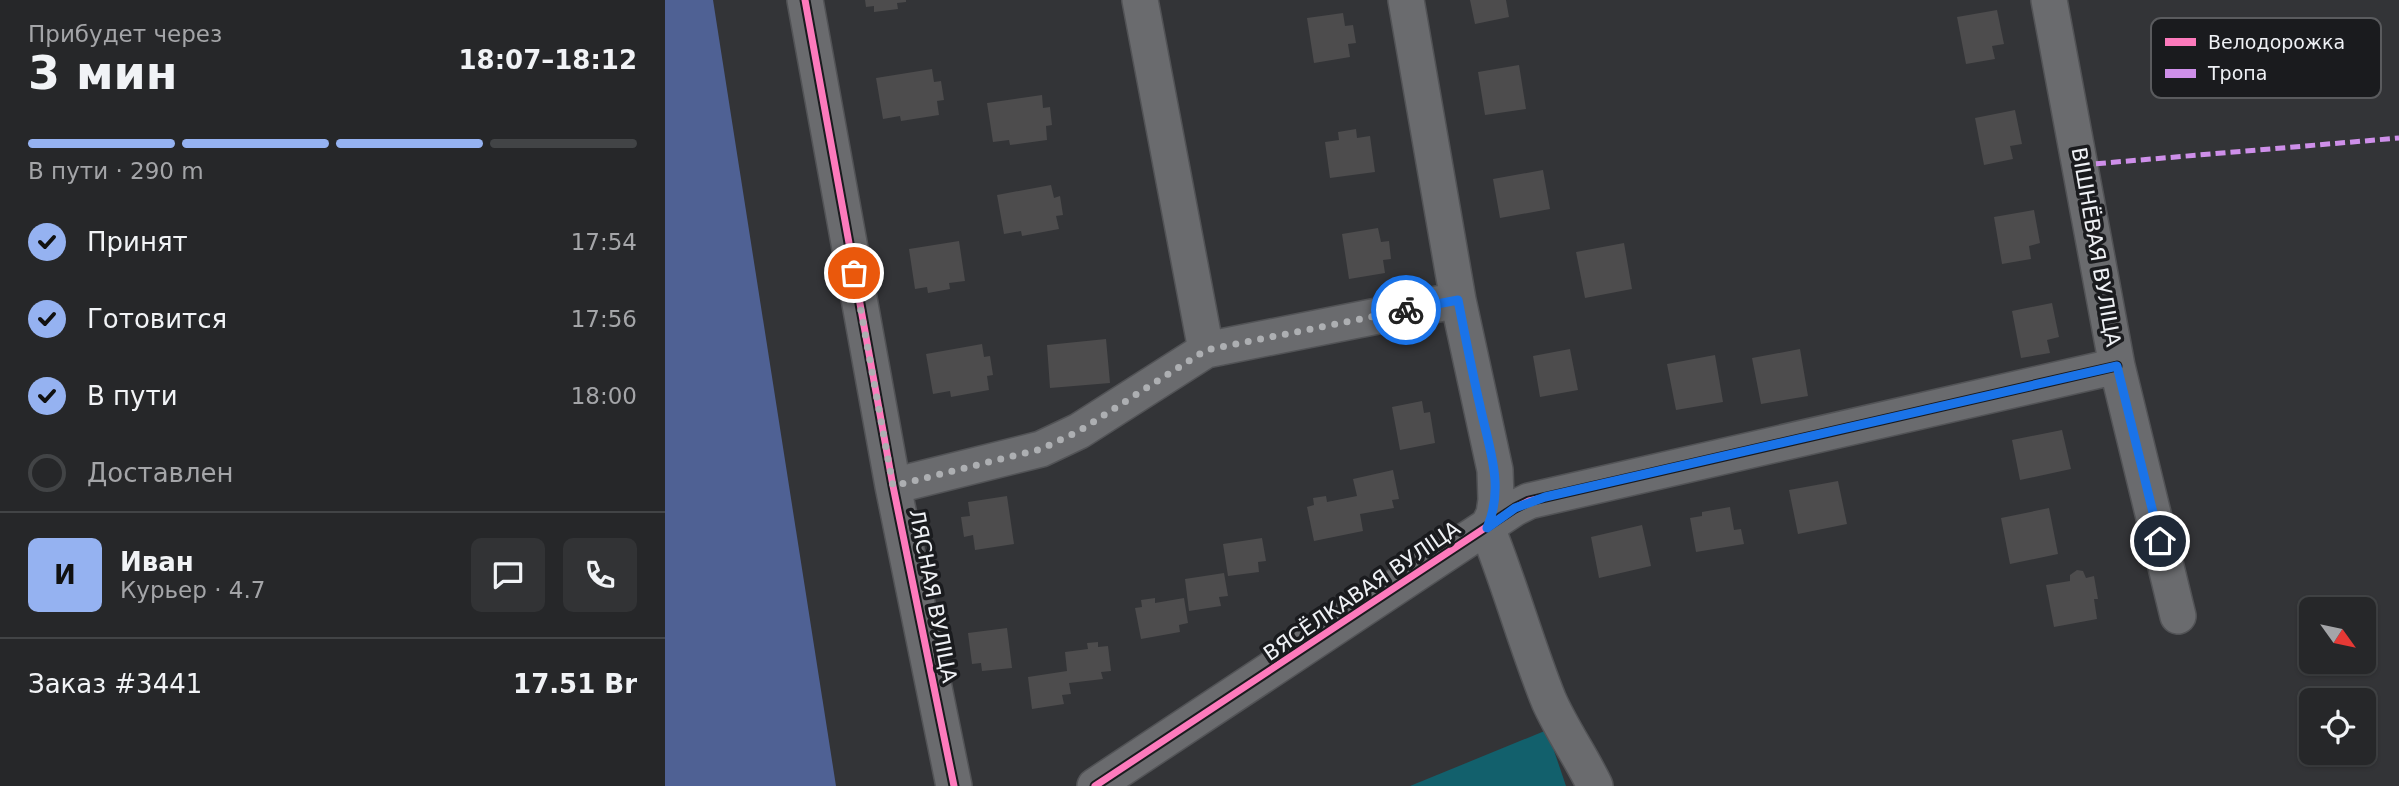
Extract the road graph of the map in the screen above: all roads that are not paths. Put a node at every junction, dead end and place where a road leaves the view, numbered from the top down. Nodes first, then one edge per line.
1 (805, 0) edge
2 (1140, 0) edge
3 (1406, 0) edge
4 (2049, 0) edge
5 (1458, 300) junction
6 (1206, 350) junction
7 (2117, 366) junction
8 (893, 486) junction
9 (1487, 528) junction
10 (2178, 616) dead end
11 (954, 786) edge
12 (1095, 786) edge
13 (1595, 786) edge

1 - 8 street, ЛЯСНАЯ ВУЛІЦА
2 - 6 street
3 - 5 street, ВЯСЁЛКАВАЯ ВУЛІЦА
4 - 7 street, ВІШНЁВАЯ ВУЛІЦА
5 - 6 street
5 - 9 street, ВЯСЁЛКАВАЯ ВУЛІЦА
6 - 8 street
7 - 9 street, ВЯСЁЛКАВАЯ ВУЛІЦА
7 - 10 street, ВІШНЁВАЯ ВУЛІЦА
8 - 11 street, ЛЯСНАЯ ВУЛІЦА
9 - 12 street, ВЯСЁЛКАВАЯ ВУЛІЦА
9 - 13 street

